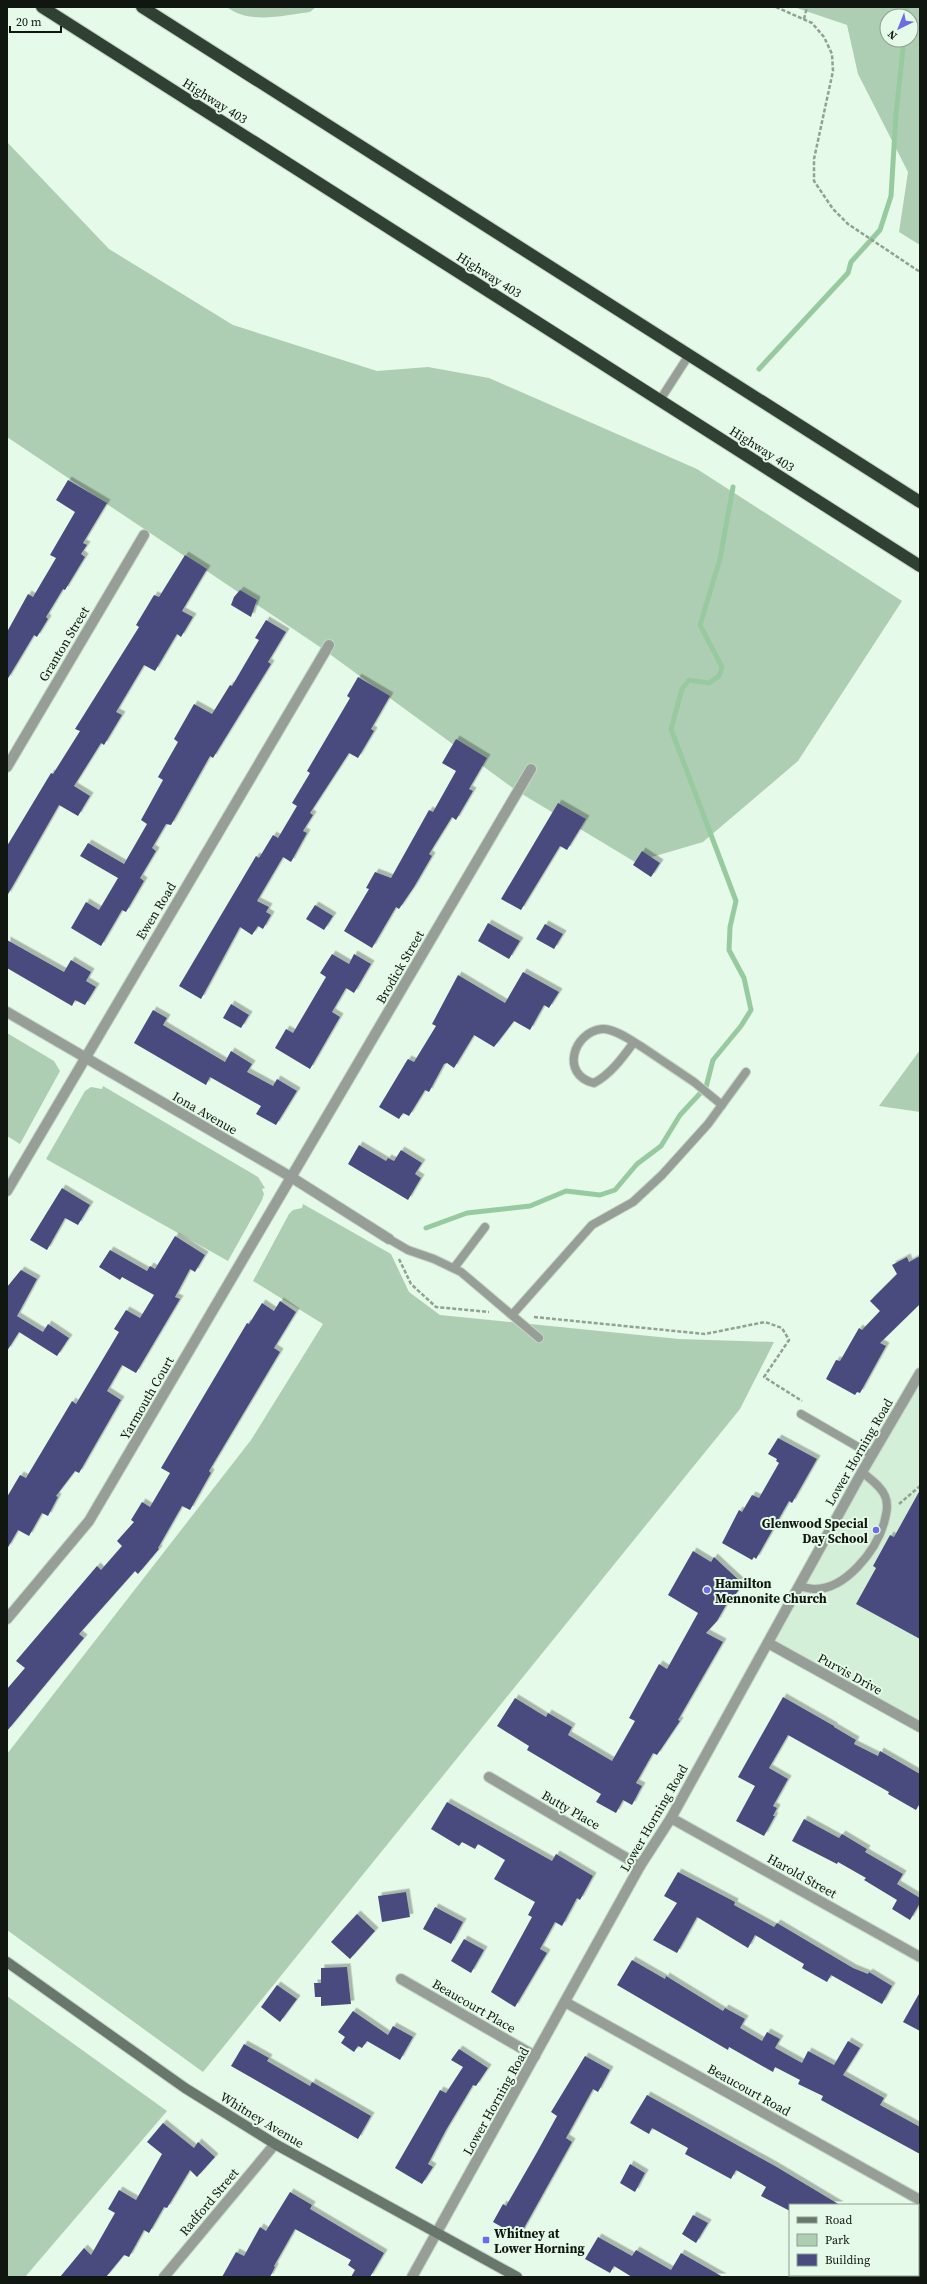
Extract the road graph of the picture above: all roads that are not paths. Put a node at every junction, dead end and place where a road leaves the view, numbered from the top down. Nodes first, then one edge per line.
1 (42, 7) edge
2 (142, 7) edge
3 (689, 355) junction
4 (660, 400) junction
5 (920, 502) edge
6 (144, 535) dead end
7 (920, 566) edge
8 (329, 645) dead end
9 (7, 767) edge
10 (531, 769) dead end
11 (7, 1012) edge
12 (634, 1042) junction
13 (84, 1058) junction
14 (746, 1072) dead end
15 (722, 1105) junction
16 (291, 1177) junction
17 (7, 1191) edge
18 (485, 1227) dead end
19 (389, 1239) joint
20 (454, 1268) junction
21 (512, 1315) junction
22 (539, 1338) dead end
23 (920, 1373) edge
24 (801, 1414) road end
25 (872, 1455) junction
26 (862, 1472) junction
27 (799, 1586) junction
28 (7, 1619) edge
29 (768, 1643) junction
30 (920, 1727) edge
31 (489, 1777) dead end
32 (671, 1818) junction
33 (640, 1866) junction
34 (920, 1957) edge
35 (7, 1962) edge
36 (401, 1979) dead end
37 (564, 2002) junction
38 (535, 2056) junction
39 (275, 2144) junction
40 (920, 2200) edge
41 (437, 2233) junction
42 (164, 2277) edge
43 (412, 2277) edge
44 (517, 2277) edge

1 - 4 highway, Highway 403
2 - 3 highway
3 - 4 lane
3 - 5 highway
4 - 7 highway, Highway 403
6 - 9 street, Granton Street
8 - 13 street, Ewen Road
10 - 16 street, Brodick Street
11 - 13 street, Iona Avenue
12 - 12 lane
12 - 15 lane
13 - 16 street, Iona Avenue
13 - 17 street, Ewen Road
14 - 15 lane
15 - 21 lane
16 - 19 street, Iona Avenue
16 - 28 street, Yarmouth Court
18 - 20 lane
19 - 20 lane
20 - 21 lane
21 - 22 lane
23 - 25 street, Lower Horning Road
24 - 25 lane
25 - 26 street, Lower Horning Road
26 - 27 street, Lower Horning Road
26 - 27 lane
27 - 29 street, Lower Horning Road
29 - 30 street, Purvis Drive
29 - 32 street, Lower Horning Road
31 - 33 street, Butty Place
32 - 33 street, Lower Horning Road
32 - 34 street, Harold Street
33 - 37 street, Lower Horning Road
35 - 39 street, Whitney Avenue
36 - 38 street, Beaucourt Place
37 - 38 street, Lower Horning Road
37 - 40 street, Beaucourt Road
38 - 41 street, Lower Horning Road
39 - 41 street, Whitney Avenue
39 - 42 street, Radford Street
41 - 43 street, Lower Horning Road
41 - 44 street, Whitney Avenue

